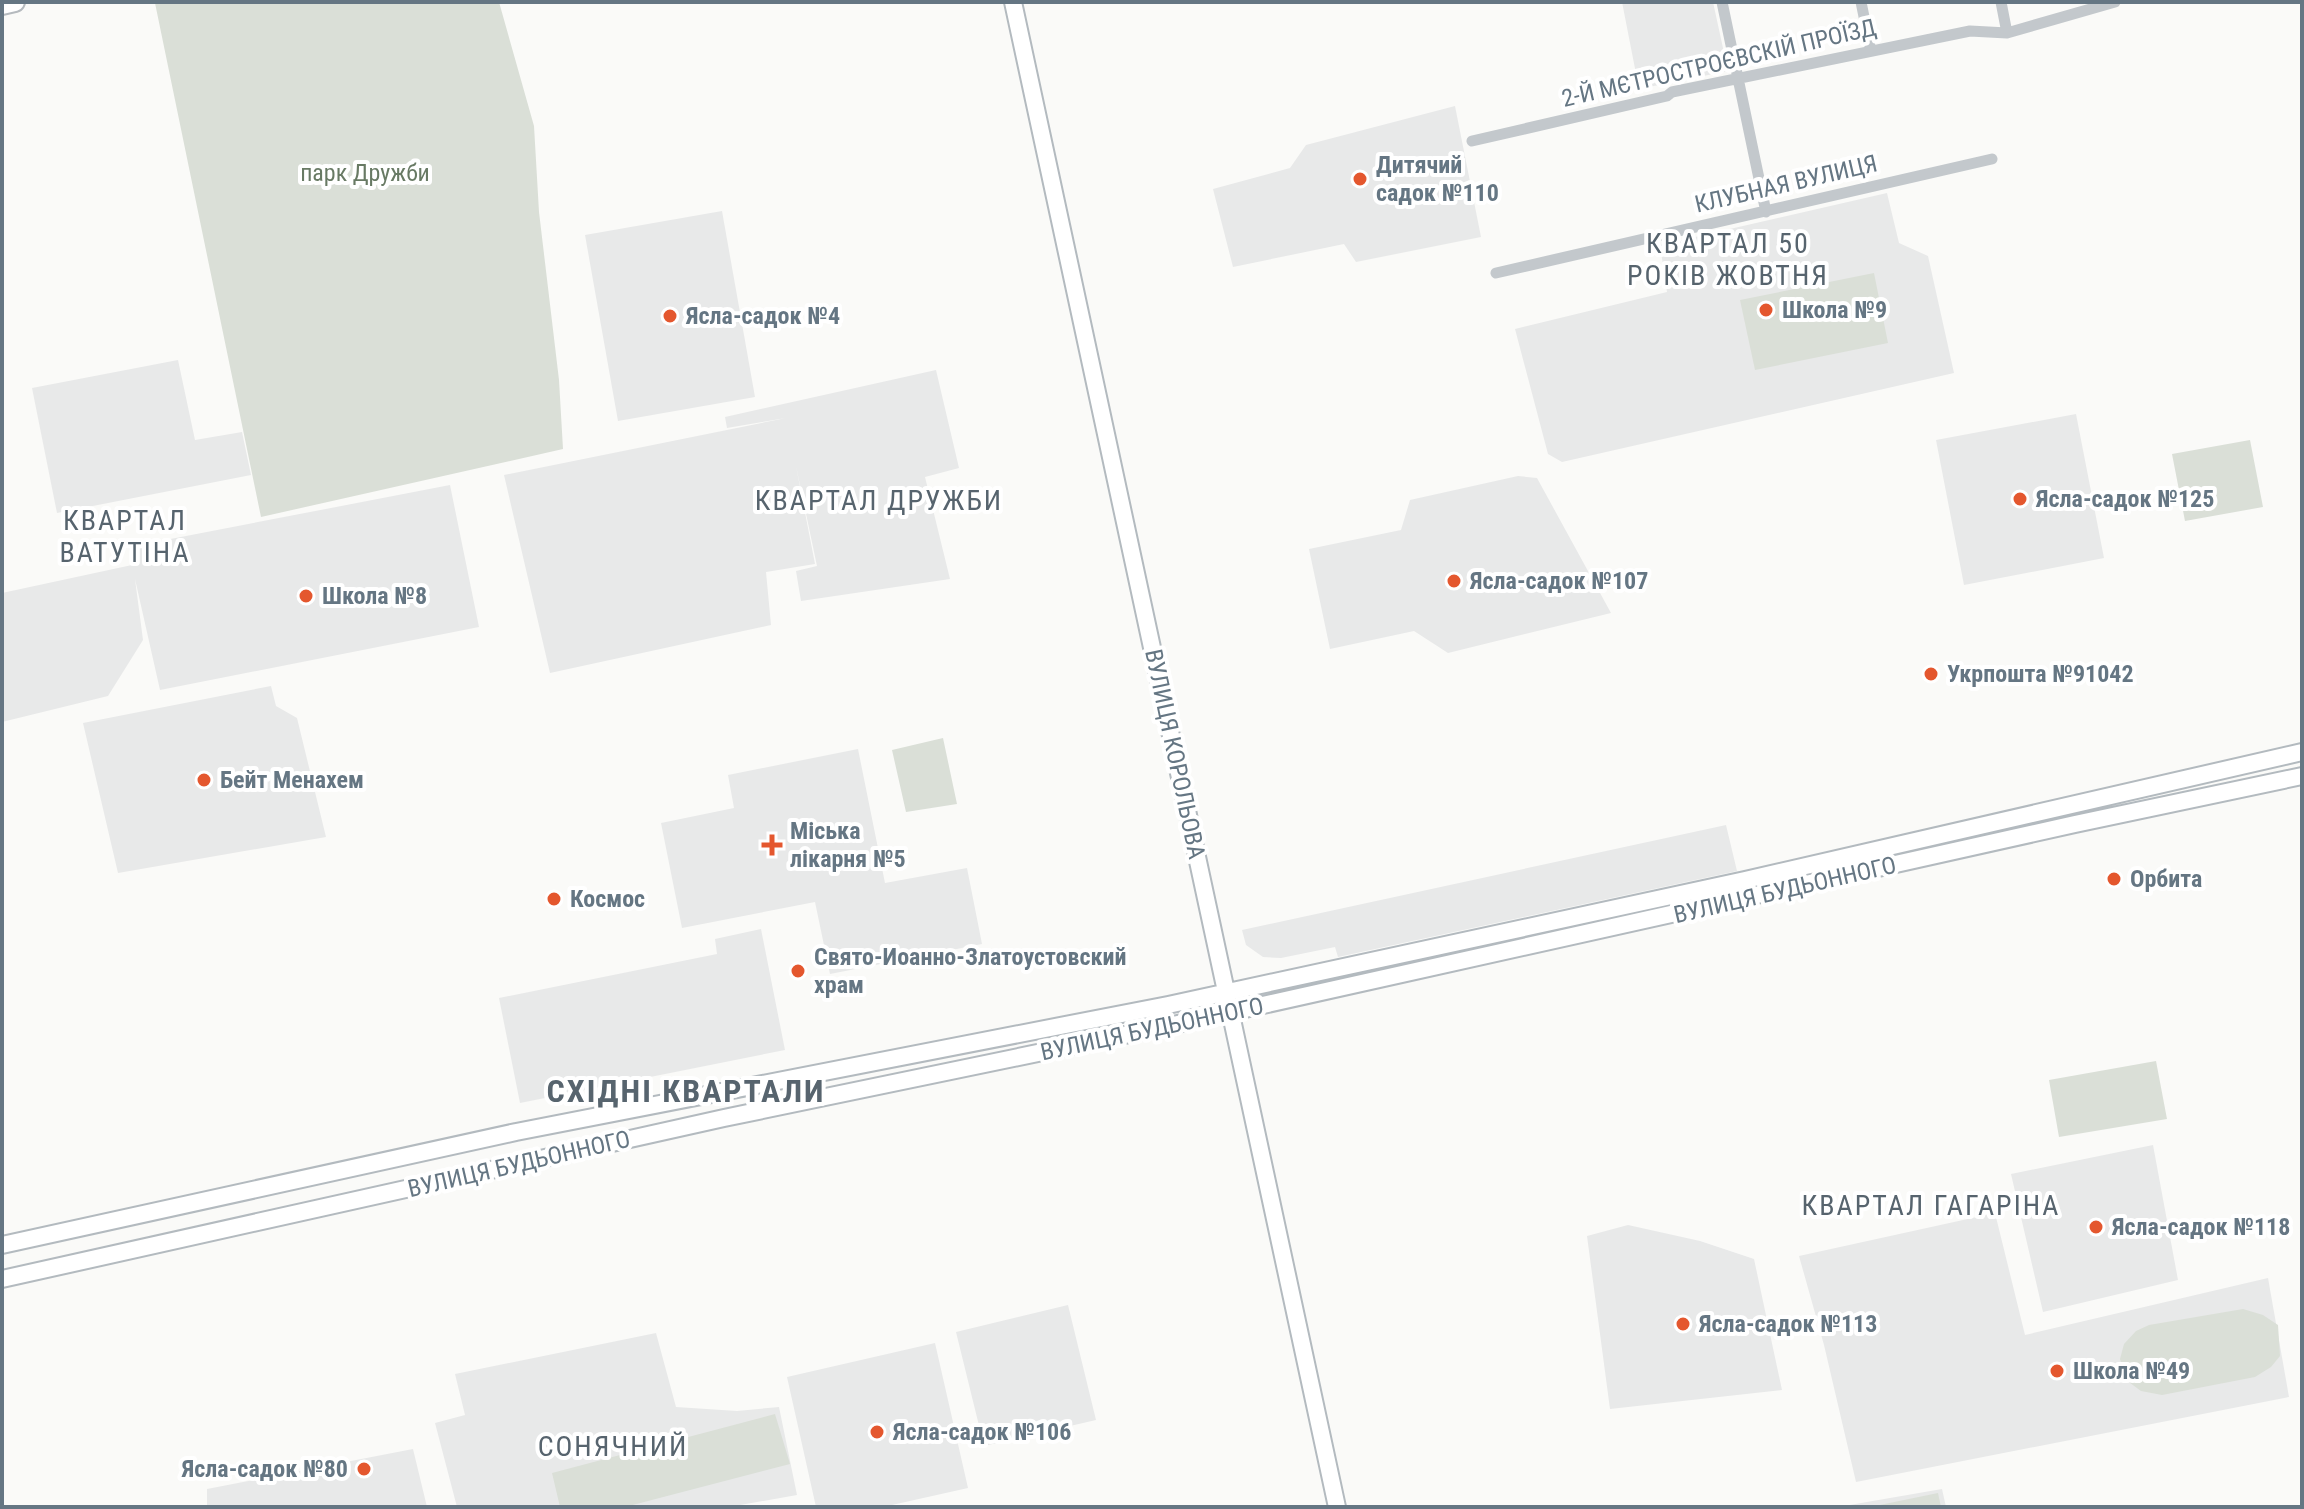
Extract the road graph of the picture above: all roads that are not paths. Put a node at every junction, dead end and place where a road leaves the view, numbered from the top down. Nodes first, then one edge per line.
1 (15, 2) edge
2 (1013, 2) edge
3 (1722, 2) edge
4 (1861, 2) edge
5 (2001, 2) edge
6 (2115, 2) edge
7 (2, 5) edge
8 (2007, 33) junction
9 (1871, 51) junction
10 (1738, 80) junction
11 (1472, 141) dead end
12 (1992, 159) dead end
13 (1766, 212) junction
14 (1496, 273) dead end
15 (2302, 752) edge
16 (2302, 776) edge
17 (1226, 992) junction
18 (1231, 1013) junction
19 (2, 1245) edge
20 (2, 1279) edge
21 (1337, 1507) edge

1 - 7 main road
2 - 17 main road, ВУЛИЦЯ КОРОЛЬОВА
3 - 10 street
4 - 9 street
5 - 8 street
6 - 8 street, 2-Й МЄТРОСТРОЄВСКІЙ ПРОЇЗД
8 - 9 street, 2-Й МЄТРОСТРОЄВСКІЙ ПРОЇЗД
9 - 10 street, 2-Й МЄТРОСТРОЄВСКІЙ ПРОЇЗД
10 - 11 street, 2-Й МЄТРОСТРОЄВСКІЙ ПРОЇЗД
10 - 13 street
12 - 13 street, КЛУБНАЯ ВУЛИЦЯ
13 - 14 street, КЛУБНАЯ ВУЛИЦЯ
15 - 17 main road, ВУЛИЦЯ БУДЬОННОГО
16 - 18 main road, ВУЛИЦЯ БУДЬОННОГО
17 - 18 main road, ВУЛИЦЯ КОРОЛЬОВА
17 - 19 main road, ВУЛИЦЯ БУДЬОННОГО
18 - 20 main road, ВУЛИЦЯ БУДЬОННОГО
18 - 21 main road, ВУЛИЦЯ КОРОЛЬОВА

